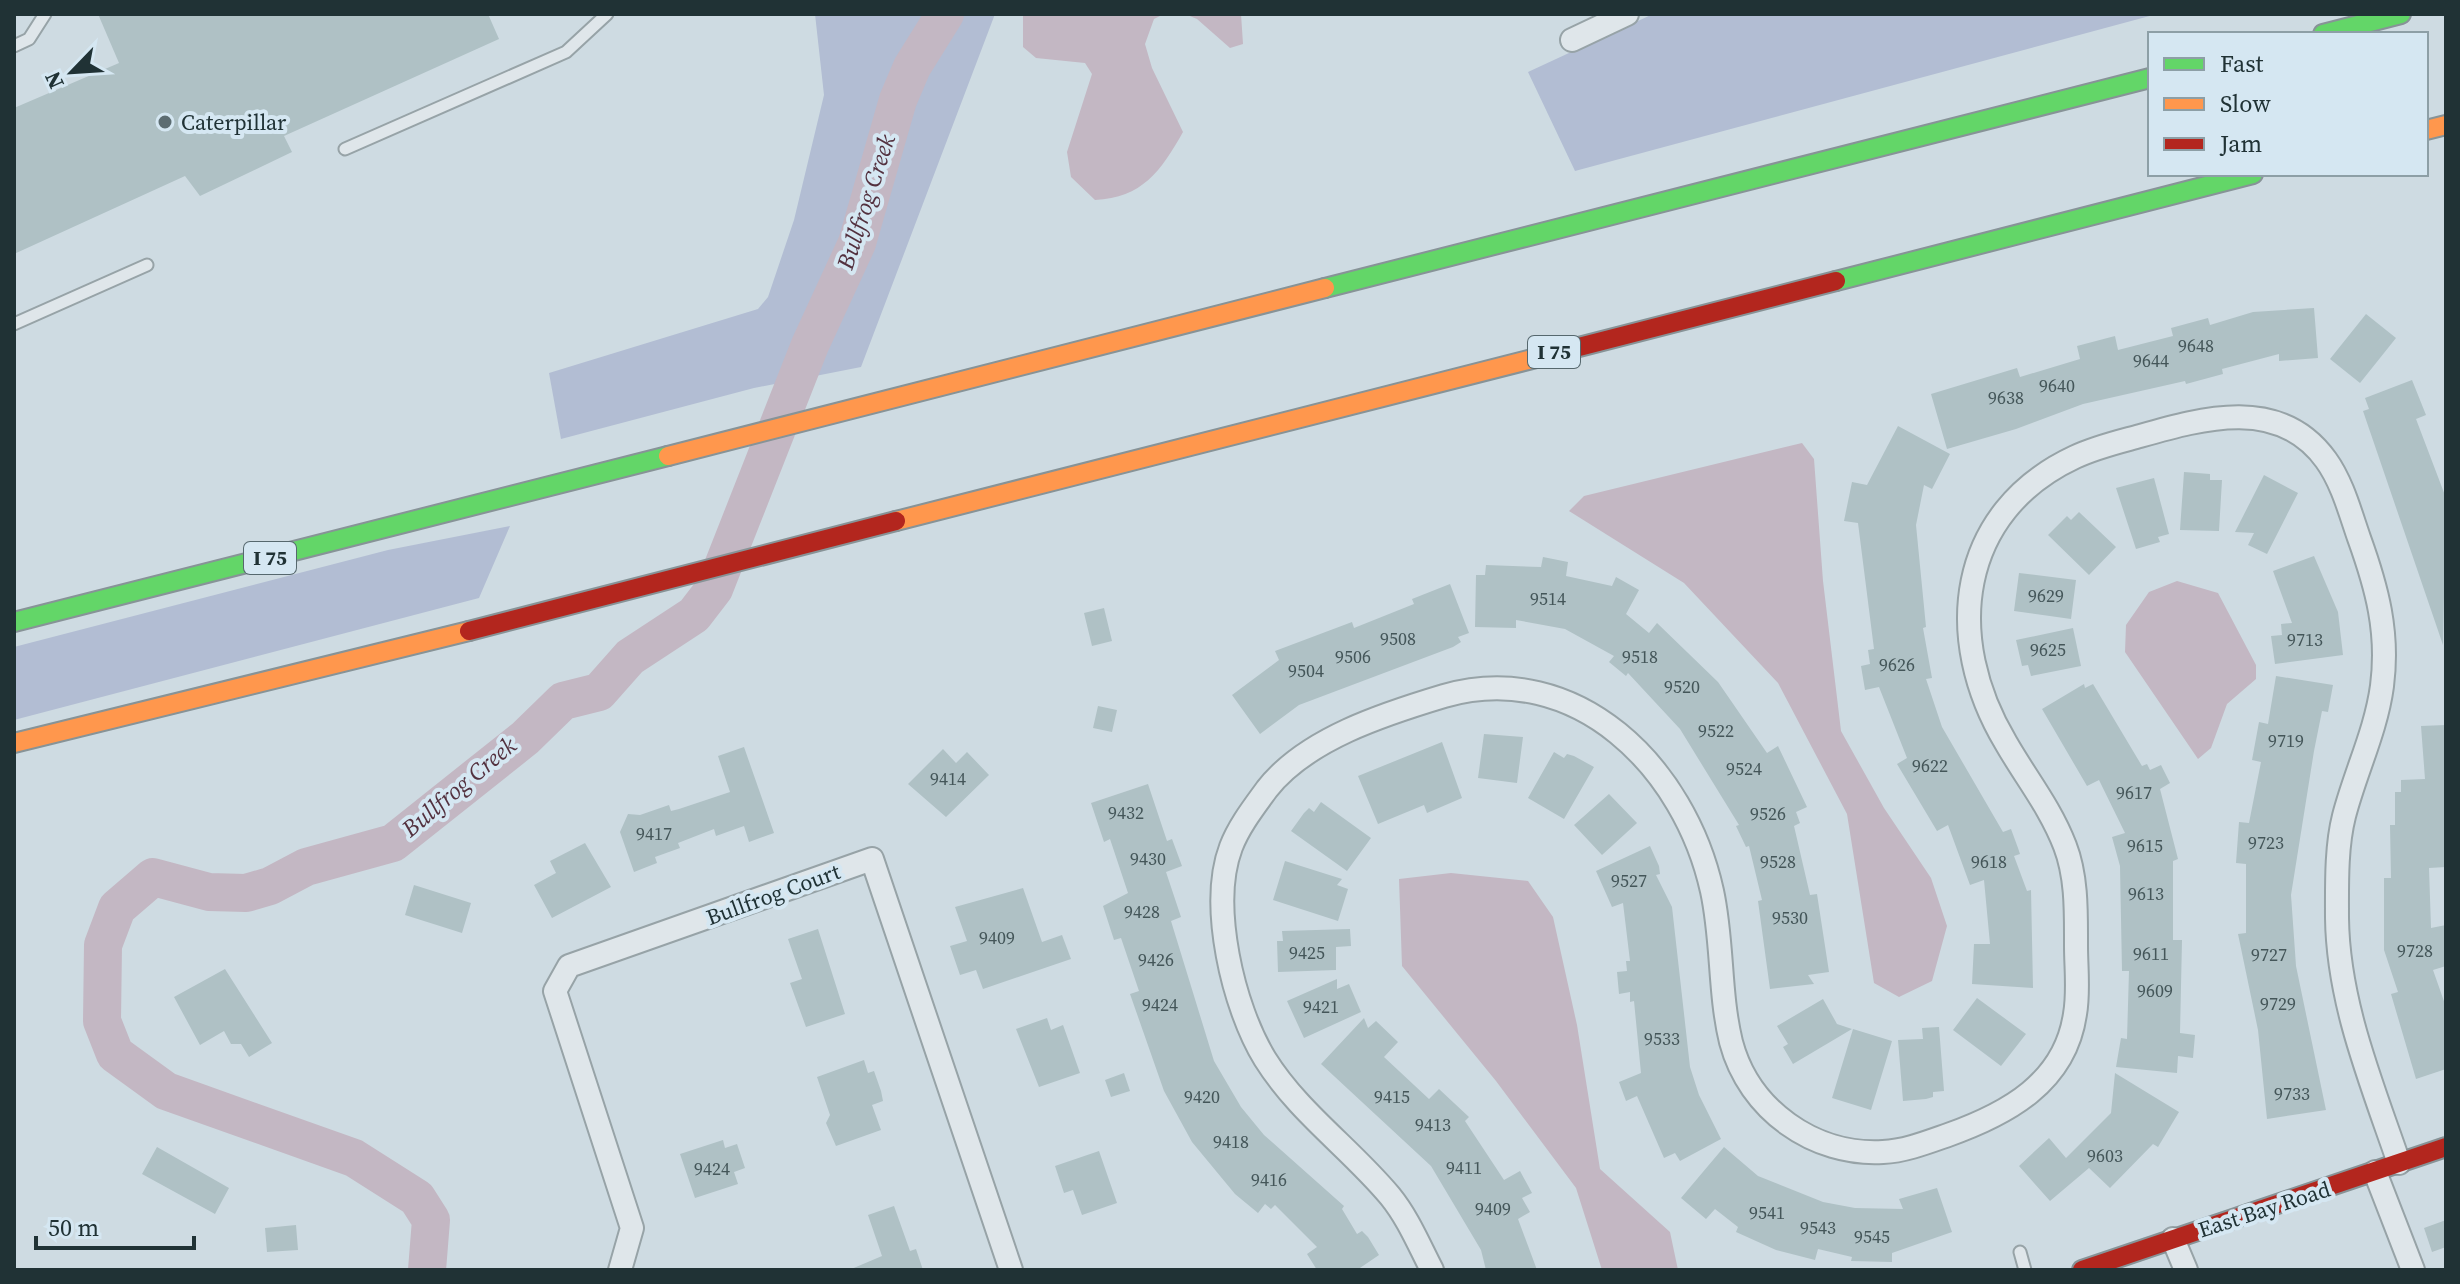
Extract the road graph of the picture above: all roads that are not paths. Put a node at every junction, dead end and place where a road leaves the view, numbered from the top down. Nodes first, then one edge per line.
1 (45, 14) edge
2 (607, 14) edge
3 (1627, 14) edge
4 (2401, 14) edge
5 (2331, 32) edge
6 (1572, 40) dead end
7 (14, 46) edge
8 (2148, 79) edge
9 (345, 149) dead end
10 (2245, 176) edge
11 (147, 265) dead end
12 (14, 324) edge
13 (14, 622) edge
14 (14, 743) edge
15 (2446, 1147) edge
16 (2399, 1163) junction
17 (2375, 1172) junction
18 (2173, 1239) junction
19 (2020, 1252) dead end
20 (620, 1270) edge
21 (1011, 1270) edge
22 (1432, 1270) edge
23 (2025, 1270) edge
24 (2082, 1270) edge
25 (2186, 1270) edge
26 (2413, 1270) edge

1 - 7 lane
2 - 9 lane
3 - 6 street
4 - 5 main road
8 - 13 main road, I 75
10 - 14 main road, I 75
11 - 12 lane
15 - 16 main road, East Bay Road
16 - 17 main road, East Bay Road
16 - 22 street
17 - 18 main road, East Bay Road
17 - 26 street
18 - 24 main road, East Bay Road
18 - 25 street
19 - 23 lane
20 - 21 street, Bullfrog Court

